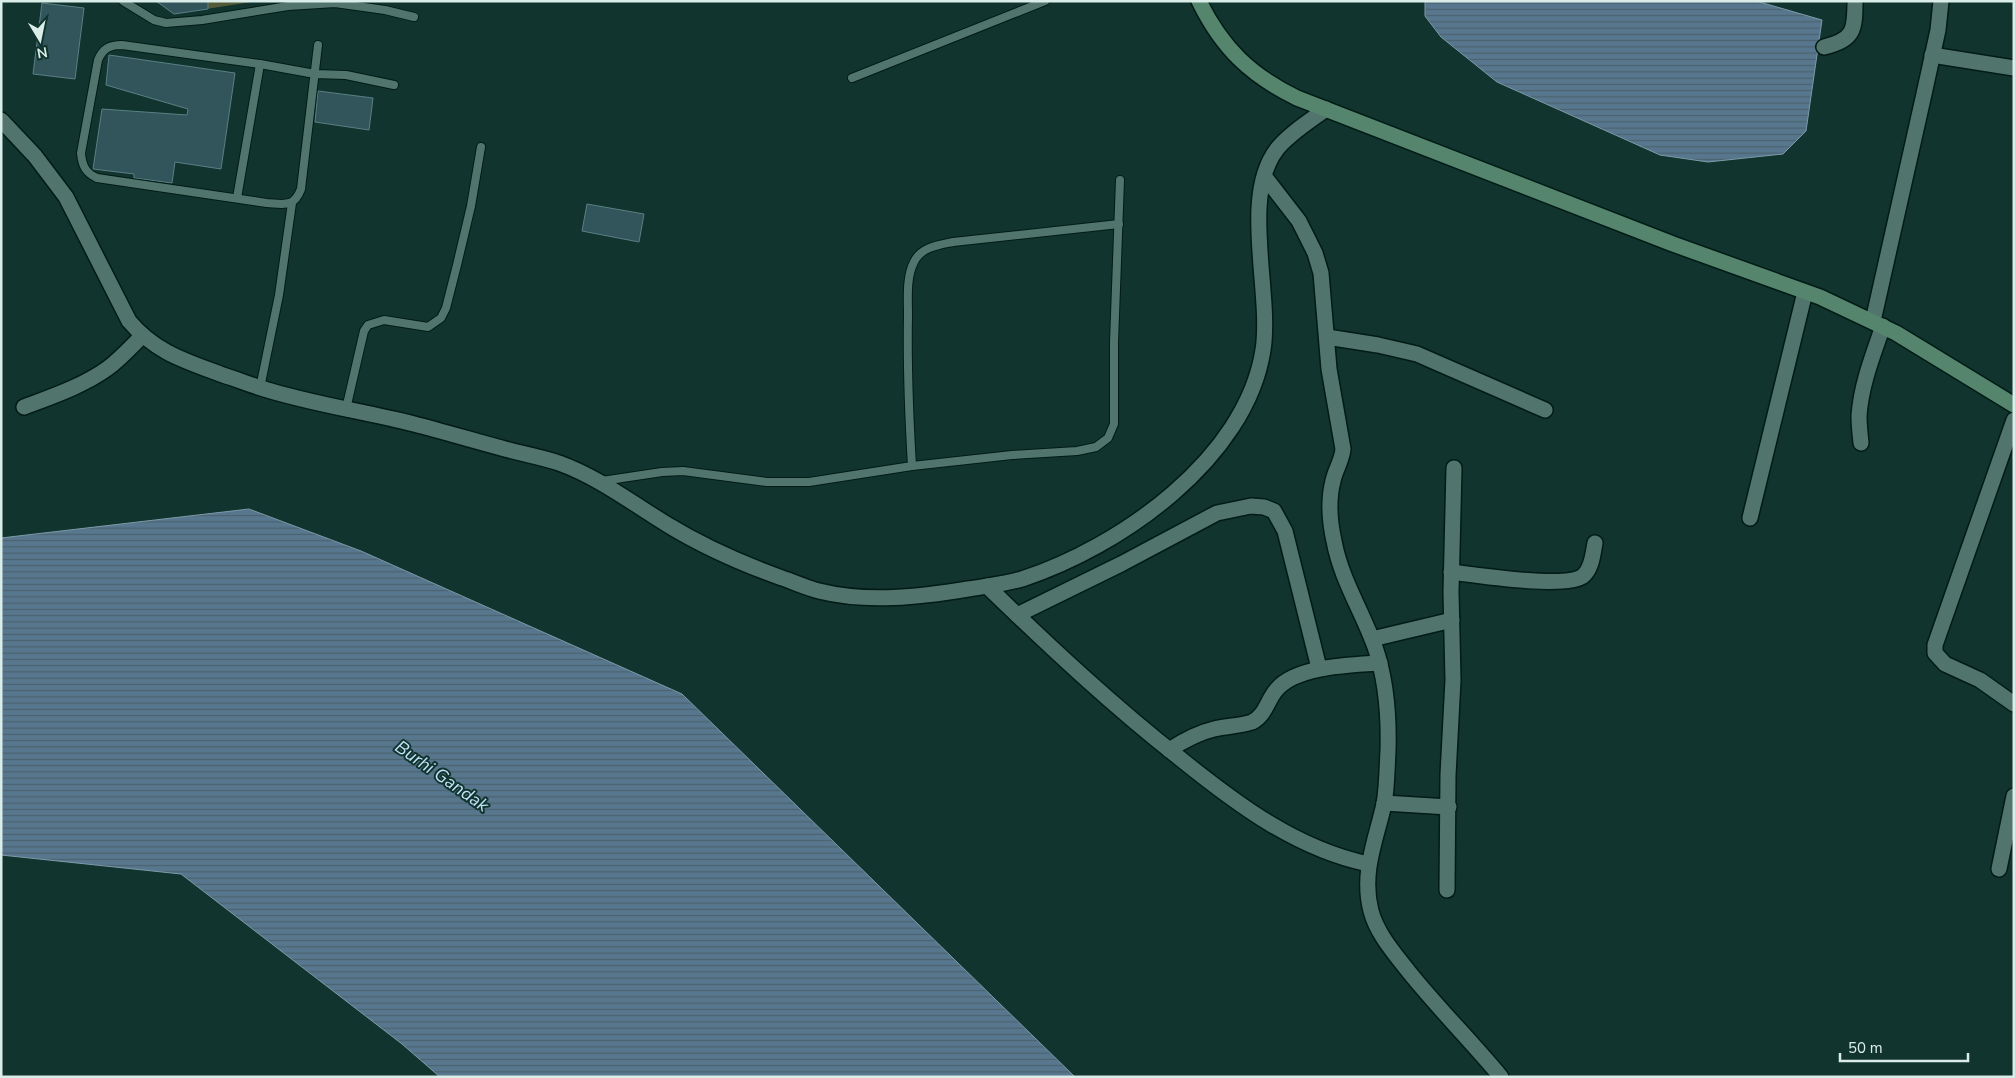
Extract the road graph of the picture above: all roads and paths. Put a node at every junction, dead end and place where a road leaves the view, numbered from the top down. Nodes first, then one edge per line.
1 (123, 1) edge
2 (1044, 1) edge
3 (1199, 1) edge
4 (1855, 1) edge
5 (1942, 1) edge
6 (414, 17) dead end
7 (318, 45) dead end
8 (1824, 47) dead end
9 (1932, 55) junction
10 (260, 64) junction
11 (2014, 68) edge
12 (315, 74) junction
13 (852, 78) dead end
14 (394, 85) dead end
15 (1326, 109) junction
16 (1, 120) edge
17 (481, 147) dead end
18 (1265, 177) junction
19 (1120, 180) dead end
20 (236, 198) junction
21 (292, 203) junction
22 (1119, 224) junction
23 (1805, 292) junction
24 (1878, 323) junction
25 (142, 336) junction
26 (1326, 337) junction
27 (260, 388) junction
28 (2014, 405) edge
29 (24, 408) dead end
30 (346, 409) junction
31 (1545, 410) dead end
32 (2014, 420) edge
33 (1861, 443) dead end
34 (912, 466) junction
35 (1454, 468) dead end
36 (599, 482) junction
37 (1750, 518) dead end
38 (1595, 543) dead end
39 (1451, 572) junction
40 (987, 586) junction
41 (1016, 615) junction
42 (1452, 620) junction
43 (1372, 639) junction
44 (1380, 663) junction
45 (1319, 668) junction
46 (2014, 704) edge
47 (1169, 750) junction
48 (2014, 796) edge
49 (1384, 803) junction
50 (1449, 807) junction
51 (1368, 864) junction
52 (1999, 869) dead end
53 (1447, 890) dead end
54 (1501, 1077) edge

1 - 6 lane
2 - 13 lane
3 - 15 street
4 - 8 street
5 - 9 street
7 - 12 lane
9 - 11 street
9 - 24 street
10 - 12 lane
10 - 20 lane
10 - 20 lane
12 - 14 lane
12 - 21 lane
15 - 18 street
15 - 23 street
16 - 25 street
17 - 30 lane
18 - 26 street
18 - 40 street
19 - 22 lane
20 - 21 lane
21 - 27 lane
22 - 34 lane
22 - 34 lane
23 - 24 street
23 - 37 street
24 - 28 street
24 - 33 street
25 - 27 street
25 - 29 street
26 - 31 street
26 - 43 street
27 - 30 street
30 - 36 street
32 - 46 street
34 - 36 lane
35 - 39 street
36 - 40 street
38 - 39 street
39 - 42 street
40 - 41 street
41 - 45 street
41 - 47 street
42 - 43 street
42 - 50 street
43 - 44 street
44 - 45 street
44 - 49 street
45 - 47 street
47 - 51 street
48 - 52 street
49 - 50 street
49 - 51 street
50 - 53 street
51 - 54 street

